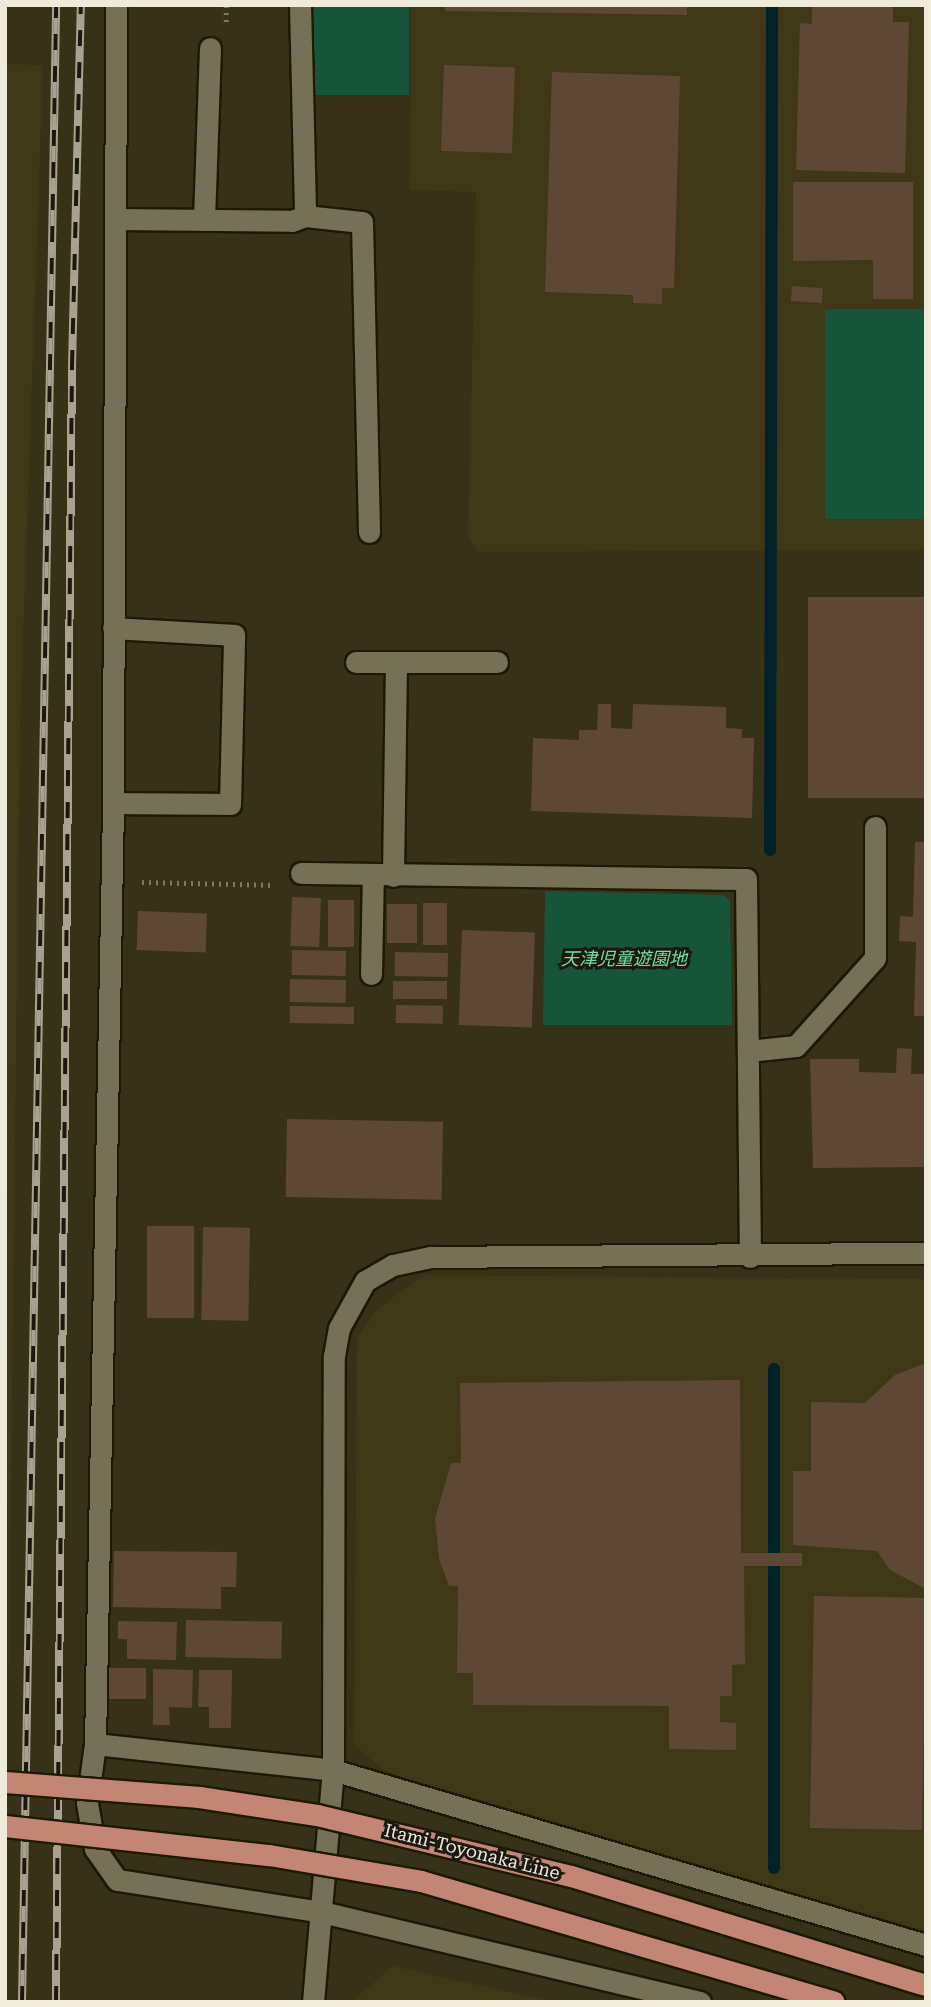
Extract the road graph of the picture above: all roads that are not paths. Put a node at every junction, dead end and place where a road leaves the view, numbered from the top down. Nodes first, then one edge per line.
1 (116, 5) edge
2 (300, 5) edge
3 (209, 48) dead end
4 (305, 216) junction
5 (115, 219) junction
6 (204, 220) junction
7 (369, 532) dead end
8 (113, 628) junction
9 (356, 662) dead end
10 (496, 662) dead end
11 (396, 664) junction
12 (113, 803) junction
13 (875, 827) dead end
14 (302, 873) road end
15 (383, 875) junction
16 (371, 974) dead end
17 (748, 1051) junction
18 (926, 1254) edge
19 (750, 1257) junction
20 (95, 1744) junction
21 (333, 1770) junction
22 (5, 1782) edge
23 (5, 1826) edge
24 (323, 1912) junction
25 (926, 1945) edge
26 (926, 1984) edge
27 (313, 2002) edge
28 (700, 2002) edge
29 (834, 2002) edge

1 - 5 street
2 - 4 street
3 - 6 street
4 - 6 street
4 - 7 street
5 - 6 street
5 - 8 street
8 - 12 street
8 - 12 street
9 - 11 street
10 - 11 street
11 - 15 street
12 - 20 street
13 - 17 street
14 - 15 street
15 - 16 street
15 - 17 street
17 - 19 street
18 - 19 street
19 - 21 street
20 - 21 street
20 - 24 street
21 - 24 street
21 - 25 street
22 - 26 main road, Itami-Toyonaka Line, bridge
23 - 29 main road, bridge
24 - 27 street
24 - 28 street

